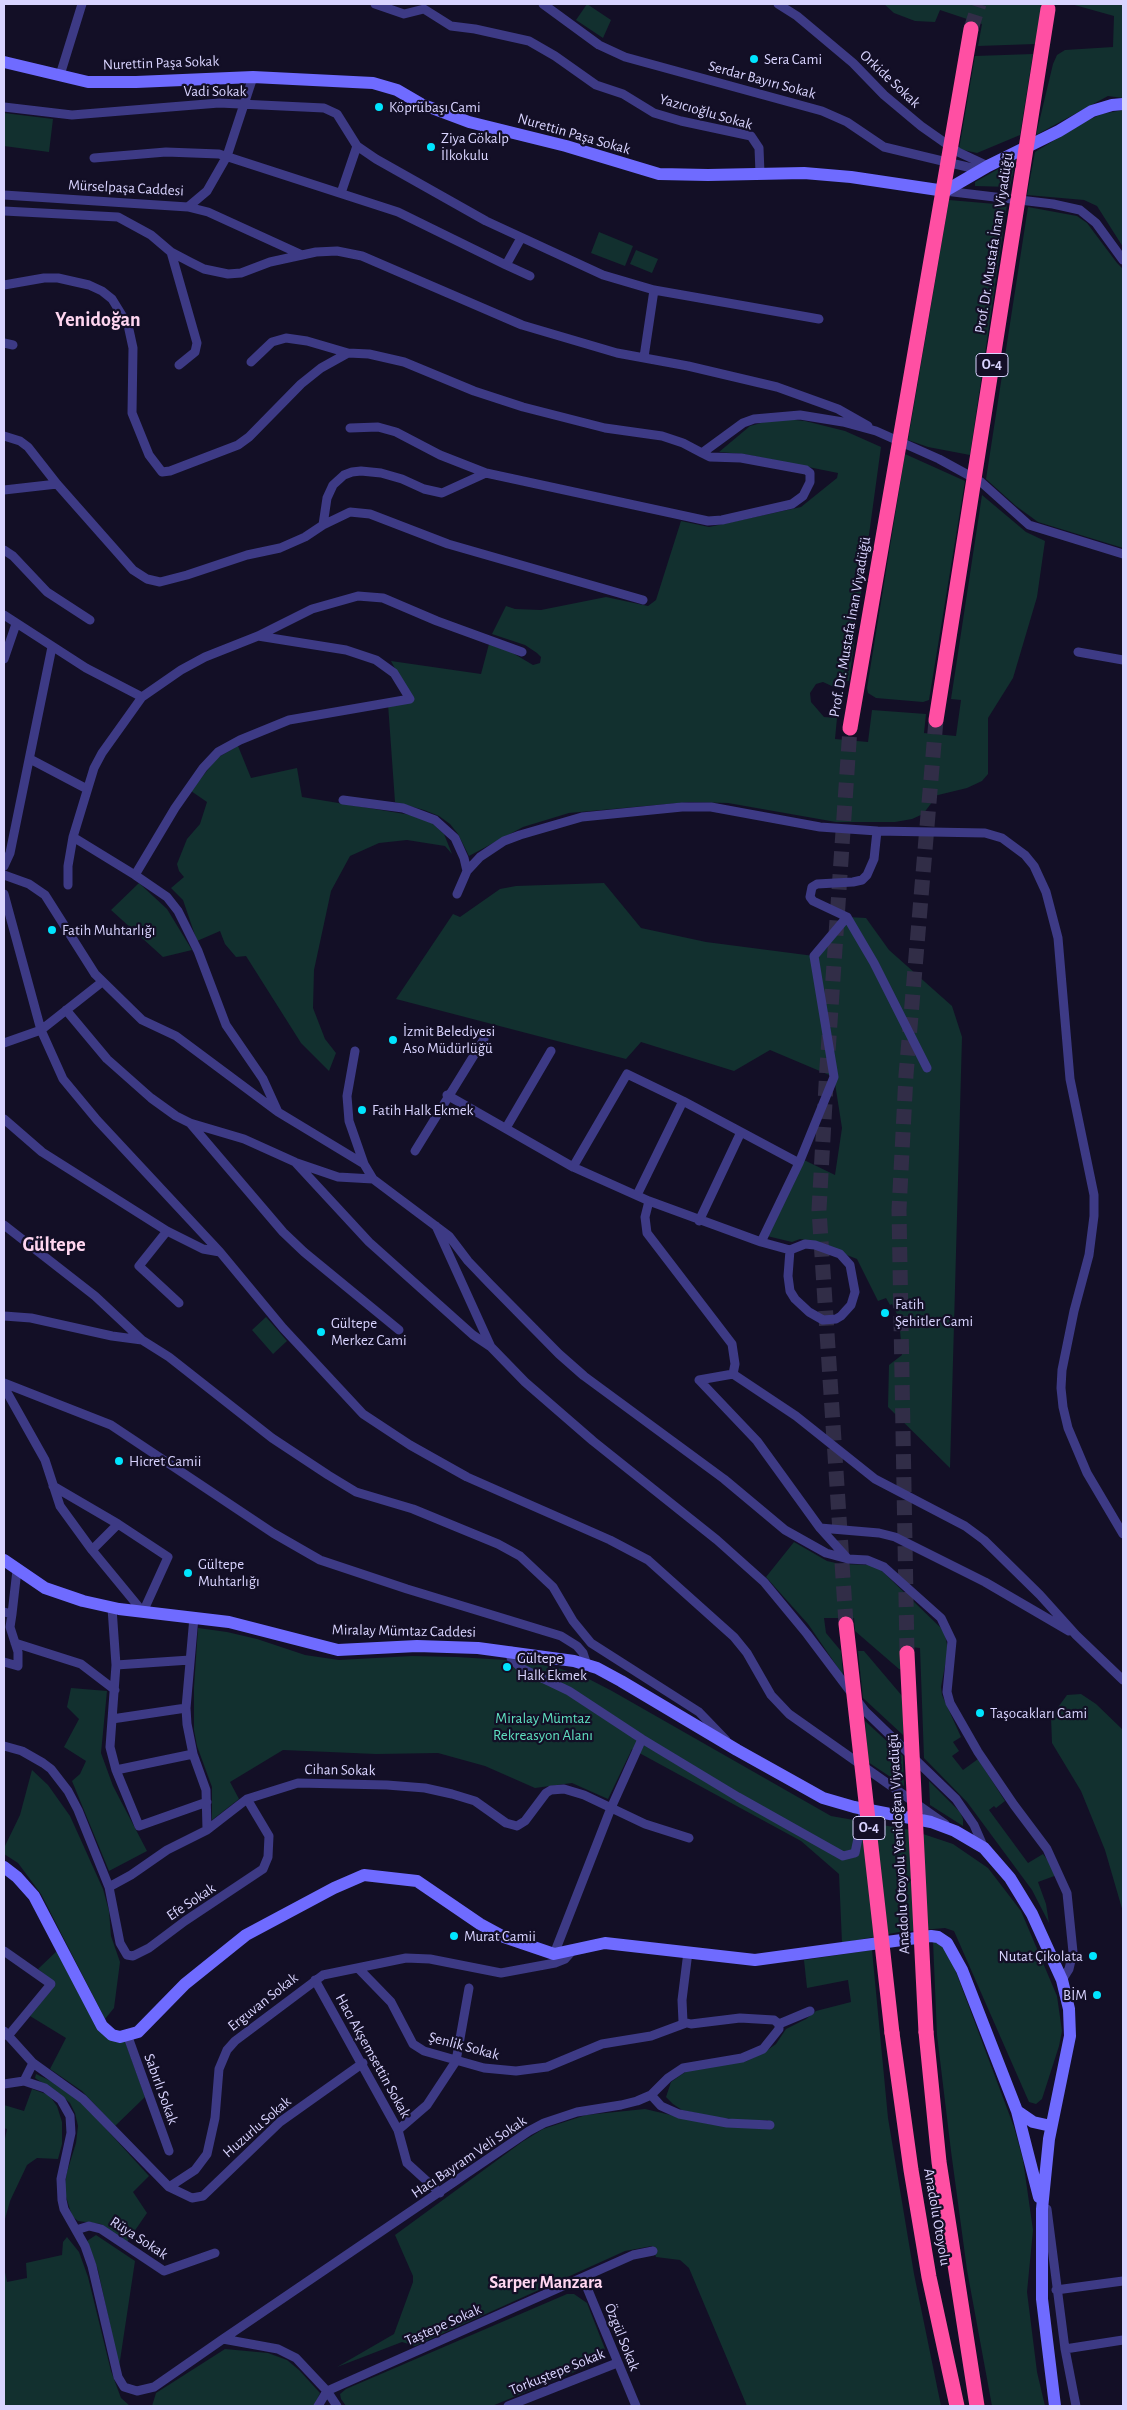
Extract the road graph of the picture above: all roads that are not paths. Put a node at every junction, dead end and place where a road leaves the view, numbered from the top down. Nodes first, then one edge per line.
1 (82, 4) edge
2 (375, 4) edge
3 (543, 4) edge
4 (778, 4) edge
5 (1048, 9) dead end
6 (971, 29) tunnel mouth
7 (4, 62) edge
8 (60, 75) junction
9 (253, 77) junction
10 (244, 104) junction
11 (1123, 104) edge
12 (4, 108) edge
13 (358, 146) junction
14 (227, 156) junction
15 (94, 158) dead end
16 (984, 168) junction
17 (760, 173) junction
18 (944, 191) junction
19 (341, 192) junction
20 (4, 195) edge
21 (188, 206) junction
22 (4, 211) edge
23 (521, 238) junction
24 (171, 252) junction
25 (300, 254) junction
26 (1123, 260) edge
27 (506, 265) junction
28 (530, 276) dead end
29 (4, 285) edge
30 (654, 290) junction
31 (819, 319) dead end
32 (348, 353) junction
33 (644, 357) junction
34 (251, 362) dead end
35 (179, 365) dead end
36 (350, 428) dead end
37 (876, 431) junction
38 (4, 436) edge
39 (702, 454) junction
40 (486, 473) junction
41 (57, 484) junction
42 (4, 490) edge
43 (323, 524) junction
44 (4, 550) edge
45 (1123, 554) edge
46 (643, 600) dead end
47 (4, 615) edge
48 (90, 620) dead end
49 (16, 624) junction
50 (258, 636) junction
51 (52, 647) junction
52 (522, 652) dead end
53 (1078, 652) dead end
54 (4, 659) edge
55 (1123, 660) edge
56 (142, 697) junction
57 (936, 720) tunnel mouth
58 (850, 728) tunnel mouth
59 (30, 760) junction
60 (87, 790) junction
61 (342, 800) dead end
62 (877, 831) junction
63 (73, 837) junction
64 (4, 866) edge
65 (467, 871) junction
66 (4, 875) edge
67 (135, 875) junction
68 (68, 885) dead end
69 (4, 894) edge
70 (457, 894) dead end
71 (847, 917) junction
72 (102, 982) junction
73 (66, 1010) junction
74 (41, 1030) junction
75 (484, 1039) dead end
76 (4, 1043) edge
77 (355, 1051) dead end
78 (551, 1051) dead end
79 (927, 1068) dead end
80 (448, 1095) junction
81 (684, 1101) junction
82 (278, 1112) junction
83 (4, 1119) edge
84 (190, 1123) junction
85 (506, 1128) junction
86 (741, 1132) junction
87 (414, 1151) dead end
88 (295, 1162) junction
89 (799, 1163) junction
90 (364, 1164) junction
91 (574, 1167) junction
92 (373, 1179) junction
93 (636, 1195) junction
94 (649, 1201) junction
95 (699, 1221) junction
96 (435, 1224) junction
97 (4, 1225) edge
98 (167, 1231) junction
99 (761, 1242) junction
100 (790, 1250) junction
101 (220, 1252) junction
102 (179, 1303) dead end
103 (4, 1316) edge
104 (399, 1330) dead end
105 (142, 1340) junction
106 (491, 1347) junction
107 (733, 1374) junction
108 (4, 1385) edge
109 (53, 1486) junction
110 (118, 1524) junction
111 (820, 1528) junction
112 (1123, 1534) edge
113 (92, 1550) junction
114 (848, 1559) junction
115 (4, 1560) edge
116 (17, 1570) junction
117 (112, 1608) junction
118 (143, 1612) junction
119 (8, 1613) edge
120 (194, 1617) junction
121 (846, 1624) tunnel mouth
122 (1076, 1635) junction
123 (15, 1643) junction
124 (511, 1651) junction
125 (907, 1653) tunnel mouth
126 (190, 1660) junction
127 (4, 1662) edge
128 (587, 1665) junction
129 (116, 1666) junction
130 (1123, 1680) edge
131 (115, 1690) junction
132 (186, 1708) junction
133 (112, 1719) junction
134 (642, 1739) junction
135 (4, 1746) edge
136 (737, 1750) junction
137 (193, 1754) junction
138 (116, 1770) junction
139 (247, 1799) junction
140 (207, 1802) junction
141 (611, 1808) junction
142 (864, 1809) junction
143 (207, 1830) junction
144 (954, 1830) junction
145 (690, 1838) dead end
146 (984, 1848) junction
147 (4, 1867) edge
148 (109, 1887) junction
149 (4, 1950) edge
150 (573, 1950) junction
151 (688, 1952) junction
152 (554, 1954) junction
153 (358, 1968) junction
154 (315, 1980) junction
155 (1062, 1980) junction
156 (468, 1988) dead end
157 (810, 2011) dead end
158 (686, 2023) junction
159 (779, 2024) junction
160 (926, 2032) joint
161 (892, 2033) joint
162 (6, 2034) edge
163 (128, 2037) junction
164 (456, 2061) junction
165 (33, 2063) junction
166 (363, 2063) junction
167 (24, 2081) junction
168 (4, 2084) edge
169 (650, 2095) junction
170 (1017, 2111) junction
171 (770, 2125) dead end
172 (1051, 2126) junction
173 (398, 2130) junction
174 (169, 2150) dead end
175 (1044, 2183) junction
176 (169, 2187) junction
177 (440, 2193) junction
178 (1042, 2209) junction
179 (76, 2230) junction
180 (653, 2251) dead end
181 (215, 2253) dead end
182 (583, 2278) junction
183 (1123, 2281) edge
184 (1056, 2290) junction
185 (223, 2340) junction
186 (1123, 2340) edge
187 (1065, 2349) junction
188 (617, 2362) junction
189 (327, 2391) junction
190 (318, 2406) edge
191 (337, 2406) edge
192 (508, 2406) edge
193 (636, 2406) edge
194 (957, 2406) edge
195 (977, 2406) edge
196 (1055, 2406) edge
197 (1076, 2406) edge

1 - 8 street
2 - 17 street, Yazıcıoğlu Sokak
3 - 16 street, Serdar Bayırı Sokak
4 - 16 street, Orkide Sokak
5 - 57 highway, Prof. Dr. Mustafa İnan Viyadüğü / O-4, bridge
6 - 58 highway, Prof. Dr. Mustafa İnan Viyadüğü, bridge
7 - 8 main road, Nurettin Paşa Sokak
8 - 9 main road, Nurettin Paşa Sokak
9 - 10 street, Mürselpaşa Caddesi
9 - 17 main road, Nurettin Paşa Sokak
10 - 12 street, Vadi Sokak
10 - 13 street, Vadi Sokak
10 - 14 street, Mürselpaşa Caddesi
11 - 16 main road
13 - 19 street
13 - 23 street
14 - 15 street
14 - 19 street
14 - 21 street, Mürselpaşa Caddesi
16 - 18 main road
17 - 18 main road, Nurettin Paşa Sokak
18 - 26 street
19 - 27 street
20 - 21 street, Mürselpaşa Caddesi
21 - 25 street
22 - 24 street
23 - 27 street
23 - 30 street
24 - 25 street
24 - 35 street
25 - 33 street
27 - 28 street
29 - 32 street
30 - 31 street
30 - 33 street
32 - 34 street
32 - 39 street
33 - 37 street
36 - 40 street
37 - 39 street
37 - 45 street
38 - 41 street
39 - 40 street
40 - 43 street
41 - 42 street
41 - 43 street
43 - 46 street
44 - 48 street
47 - 49 street
49 - 51 street
49 - 54 street
50 - 52 street
50 - 56 street
50 - 67 street
51 - 56 street
51 - 59 street
53 - 55 street
56 - 60 street
59 - 60 street
59 - 64 street
60 - 63 street
61 - 65 street
62 - 65 street
62 - 71 street
62 - 112 street
63 - 67 street
63 - 68 street
65 - 70 street
66 - 72 street
67 - 82 street
69 - 74 street
71 - 79 street
71 - 89 street
72 - 73 street
72 - 82 street
73 - 74 street
73 - 84 street
74 - 76 street
74 - 101 street
75 - 80 street
77 - 90 street
78 - 85 street
80 - 85 street
80 - 87 street
81 - 86 street
81 - 91 street
81 - 93 street
82 - 90 street
83 - 98 street
84 - 88 street
84 - 104 street
85 - 91 street
86 - 89 street
86 - 95 street
88 - 92 street
88 - 106 street
89 - 99 street
90 - 92 street
91 - 93 street
92 - 96 street
93 - 94 street
94 - 95 street
94 - 107 street
95 - 99 street
96 - 106 street
96 - 114 street
97 - 105 street
98 - 101 street
98 - 102 street
99 - 100 street
100 - 100 street
101 - 144 street
103 - 105 street
105 - 136 street
106 - 146 street
107 - 111 street
107 - 122 street
108 - 109 street
108 - 128 street
109 - 110 street
109 - 113 street
110 - 113 street
110 - 118 street
111 - 114 street
111 - 122 street
113 - 118 street
114 - 155 street
115 - 116 main road, Miralay Mümtaz Caddesi
116 - 117 main road, Miralay Mümtaz Caddesi
116 - 119 street
117 - 118 main road, Miralay Mümtaz Caddesi
117 - 129 street
118 - 120 main road, Miralay Mümtaz Caddesi
119 - 123 street
120 - 124 main road, Miralay Mümtaz Caddesi
120 - 126 street
121 - 161 highway, Anadolu Otoyolu Yenidoğan Viyadüğü / O-4, bridge
122 - 130 street
123 - 127 street
123 - 131 street
124 - 128 main road, Miralay Mümtaz Caddesi
124 - 134 street
125 - 160 highway, Anadolu Otoyolu Yenidoğan Viyadüğü, bridge
126 - 129 street
126 - 132 street
128 - 136 main road, Miralay Mümtaz Caddesi
129 - 131 street
131 - 133 street
132 - 133 street
132 - 137 street
133 - 138 street
134 - 141 street
134 - 142 street
135 - 148 street
136 - 142 main road, Miralay Mümtaz Caddesi
137 - 138 street
137 - 140 street
138 - 140 street
139 - 141 street, Cihan Sokak
139 - 143 street, Cihan Sokak
139 - 148 street, Efe Sokak
140 - 143 street
141 - 145 street, Cihan Sokak
141 - 152 street
142 - 144 main road, Miralay Mümtaz Caddesi
143 - 148 street, Cihan Sokak
144 - 146 main road, Miralay Mümtaz Caddesi
146 - 155 main road, Miralay Mümtaz Caddesi
147 - 163 main road
149 - 162 street
150 - 151 main road
150 - 152 main road
150 - 153 street, Erguvan Sokak
151 - 158 street
151 - 170 main road
152 - 163 main road
153 - 154 street, Erguvan Sokak
153 - 164 street, Şenlik Sokak
154 - 166 street, Hacı Akşemsettin Sokak
154 - 176 street, Erguvan Sokak
155 - 172 main road, Miralay Mümtaz Caddesi
156 - 164 street
157 - 159 street
158 - 159 street
158 - 164 street, Şenlik Sokak
159 - 169 street, Hacı Bayram Veli Sokak
160 - 195 highway, Anadolu Otoyolu
161 - 194 highway, Anadolu Otoyolu / O-4
162 - 165 street
163 - 174 street, Sabırlı Sokak
164 - 173 street
165 - 167 street
165 - 176 street
166 - 173 street, Hacı Akşemsettin Sokak
166 - 176 street, Huzurlu Sokak
167 - 168 street
167 - 179 street, Hacı Bayram Veli Sokak
169 - 171 street
169 - 177 street, Hacı Bayram Veli Sokak
170 - 172 main road
170 - 178 main road
172 - 175 main road, Miralay Mümtaz Caddesi
173 - 177 street, Hacı Akşemsettin Sokak
175 - 178 main road, Miralay Mümtaz Caddesi
175 - 184 street
177 - 185 street, Hacı Bayram Veli Sokak
178 - 196 main road
179 - 181 street, Rüya Sokak
179 - 185 street, Hacı Bayram Veli Sokak
180 - 182 street, Taştepe Sokak
182 - 188 street, Özgül Sokak
182 - 189 street, Taştepe Sokak
183 - 184 street
184 - 187 street
185 - 189 street
186 - 187 street
187 - 197 street
188 - 192 street, Torkuştepe Sokak
188 - 193 street, Özgül Sokak
189 - 190 street
189 - 191 street

